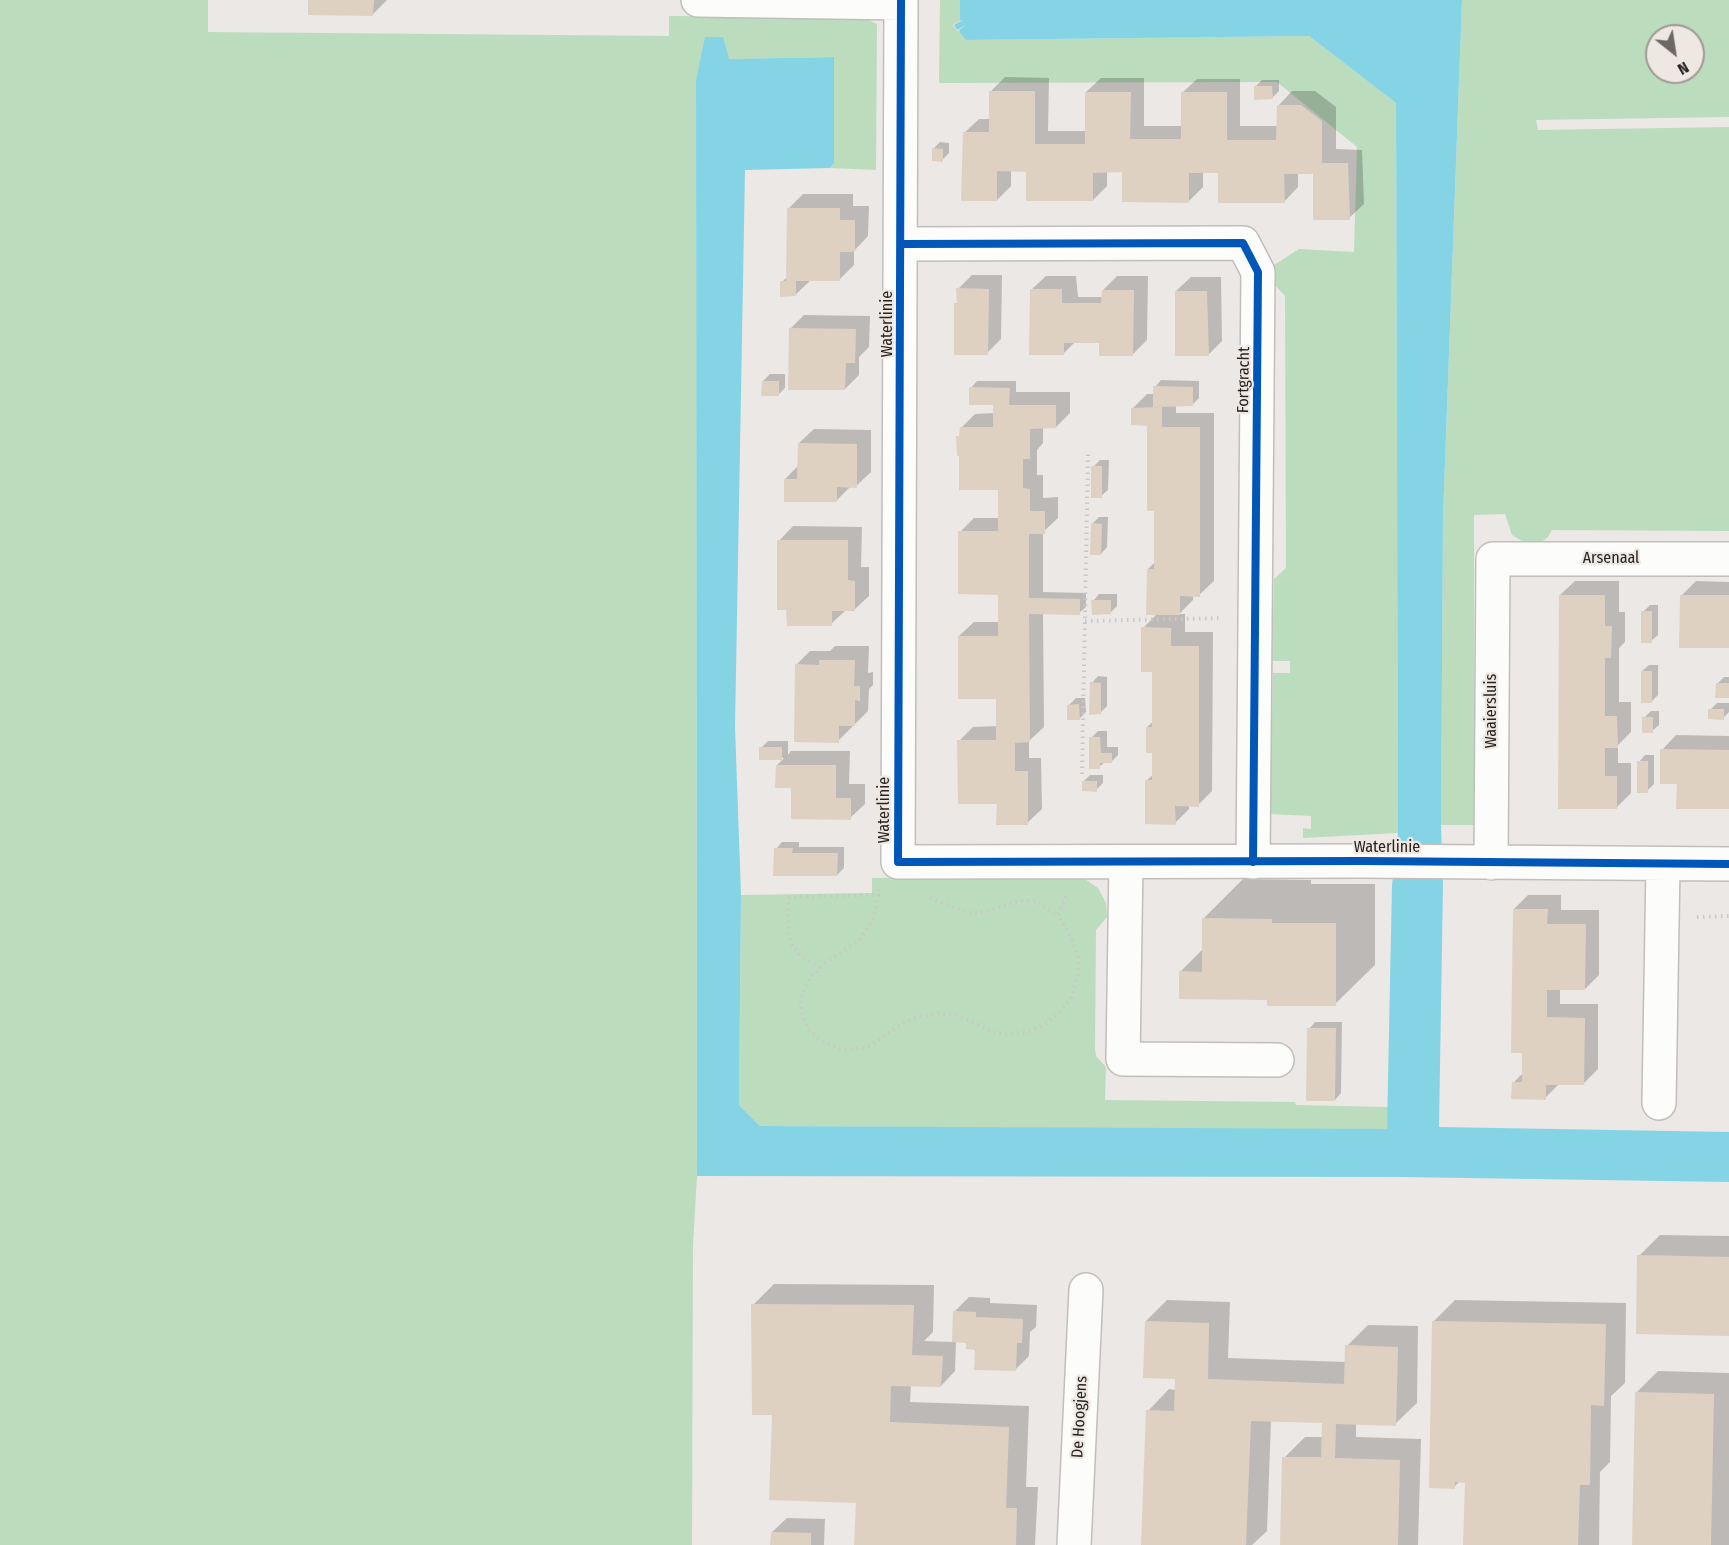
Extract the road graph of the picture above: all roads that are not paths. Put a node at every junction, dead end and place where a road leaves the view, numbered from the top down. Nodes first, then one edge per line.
1 (698, 0) edge
2 (901, 2) edge
3 (902, 243) junction
4 (1493, 559) joint
5 (1729, 559) edge
6 (1126, 862) junction
7 (1253, 862) junction
8 (1491, 863) junction
9 (1663, 864) junction
10 (1729, 864) edge
11 (1277, 1060) dead end
12 (1659, 1103) dead end
13 (1086, 1290) dead end
14 (1074, 1545) edge

1 - 2 street
2 - 3 street, Waterlinie
3 - 6 street, Waterlinie
3 - 7 street, Fortgracht
4 - 5 street, Arsenaal
4 - 8 street, Waaiersluis
6 - 7 street, Waterlinie
6 - 11 street
7 - 8 street, Waterlinie
8 - 9 street, Waterlinie
9 - 10 street, Waterlinie
9 - 12 street
13 - 14 street, De Hoogjens

